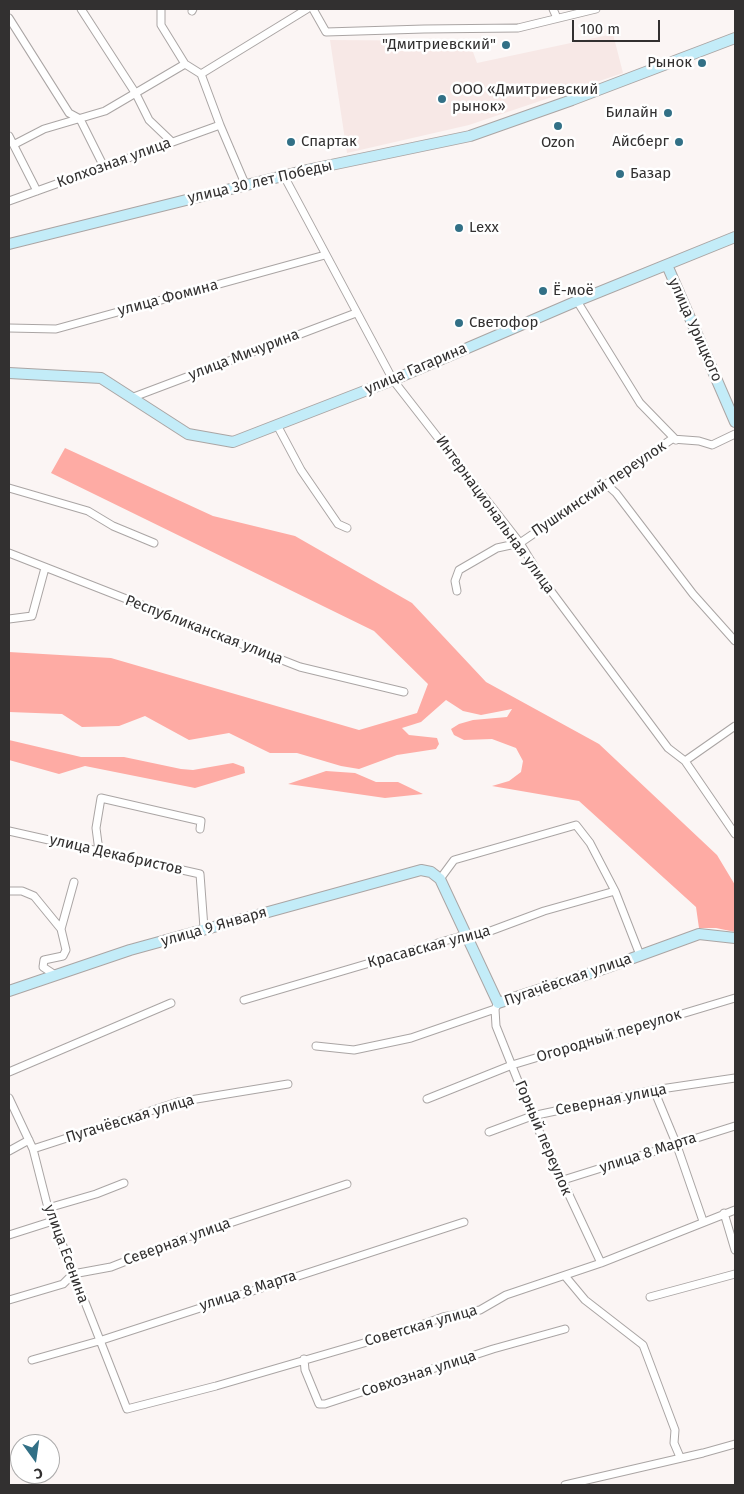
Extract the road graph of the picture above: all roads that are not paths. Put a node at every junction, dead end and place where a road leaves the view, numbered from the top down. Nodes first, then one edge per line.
1 (81, 9) edge
2 (161, 9) edge
3 (307, 9) edge
4 (313, 9) edge
5 (553, 9) edge
6 (596, 9) edge
7 (9, 18) edge
8 (557, 18) junction
9 (735, 38) edge
10 (186, 64) junction
11 (201, 74) junction
12 (136, 94) junction
13 (80, 119) junction
14 (220, 125) junction
15 (9, 136) edge
16 (172, 142) junction
17 (15, 144) junction
18 (104, 167) junction
19 (284, 176) junction
20 (246, 186) junction
21 (37, 191) junction
22 (9, 201) edge
23 (735, 238) edge
24 (9, 244) edge
25 (325, 255) junction
26 (667, 265) junction
27 (577, 302) junction
28 (356, 313) junction
29 (9, 328) edge
30 (9, 373) edge
31 (393, 380) junction
32 (131, 398) junction
33 (735, 422) edge
34 (277, 425) junction
35 (735, 434) edge
36 (676, 440) junction
37 (606, 484) junction
38 (9, 488) edge
39 (348, 528) dead end
40 (154, 543) dead end
41 (520, 543) junction
42 (9, 553) edge
43 (45, 568) junction
44 (457, 591) dead end
45 (9, 619) edge
46 (735, 641) edge
47 (404, 692) dead end
48 (735, 726) edge
49 (684, 761) junction
50 (200, 829) dead end
51 (9, 831) edge
52 (735, 834) edge
53 (99, 851) junction
54 (440, 878) junction
55 (74, 882) dead end
56 (9, 891) edge
57 (614, 891) junction
58 (204, 928) junction
59 (61, 929) junction
60 (465, 935) junction
61 (735, 938) edge
62 (640, 955) junction
63 (55, 975) junction
64 (9, 991) edge
65 (735, 998) edge
66 (244, 1000) dead end
67 (171, 1003) dead end
68 (497, 1006) junction
69 (316, 1046) dead end
70 (512, 1065) junction
71 (9, 1072) edge
72 (735, 1078) edge
73 (288, 1084) dead end
74 (654, 1090) junction
75 (9, 1098) edge
76 (427, 1099) dead end
77 (532, 1116) junction
78 (735, 1126) edge
79 (488, 1132) dead end
80 (29, 1140) junction
81 (676, 1143) junction
82 (33, 1149) junction
83 (9, 1151) edge
84 (560, 1181) junction
85 (124, 1183) dead end
86 (347, 1184) dead end
87 (48, 1208) junction
88 (735, 1210) edge
89 (724, 1213) junction
90 (53, 1221) junction
91 (703, 1221) junction
92 (464, 1222) dead end
93 (9, 1235) edge
94 (735, 1250) edge
95 (600, 1264) junction
96 (73, 1274) junction
97 (735, 1274) edge
98 (565, 1276) junction
99 (650, 1297) dead end
100 (9, 1300) edge
101 (565, 1330) dead end
102 (99, 1341) junction
103 (304, 1359) junction
104 (32, 1360) dead end
105 (126, 1409) joint
106 (735, 1444) edge
107 (680, 1457) junction
108 (565, 1485) edge

1 - 12 street
2 - 10 street
3 - 11 street
4 - 8 street
5 - 8 street
6 - 8 street
7 - 13 street
9 - 19 main road, улица 30 лет Победы
10 - 11 street
10 - 12 street
11 - 14 street
12 - 13 street
12 - 16 street
13 - 17 street
13 - 18 street
14 - 16 street, Колхозная улица
14 - 20 street
15 - 17 street
16 - 18 street, Колхозная улица
17 - 21 street
18 - 21 street, Колхозная улица
19 - 20 main road, улица 30 лет Победы
19 - 25 street, Интернациональная улица
20 - 24 main road, улица 30 лет Победы
21 - 22 street, Колхозная улица
23 - 26 main road, улица Гагарина
25 - 28 street, Интернациональная улица
25 - 29 street, улица Фомина
26 - 27 main road, улица Гагарина
26 - 33 main road, улица Урицкого
27 - 31 main road, улица Гагарина
27 - 36 street
28 - 31 street, Интернациональная улица
28 - 32 street, улица Мичурина
30 - 32 main road, улица Гагарина
31 - 34 main road, улица Гагарина
31 - 41 street, Интернациональная улица
32 - 34 main road, улица Гагарина
34 - 39 street
35 - 36 street, Пушкинский переулок
36 - 37 street, Пушкинский переулок
37 - 41 street, Пушкинский переулок
37 - 46 street
38 - 40 street
41 - 44 street, Пушкинский переулок
41 - 49 street, Интернациональная улица
42 - 43 street, Республиканская улица
43 - 45 street
43 - 47 street, Республиканская улица
48 - 49 street
49 - 52 street, Интернациональная улица
50 - 53 street
51 - 53 street, улица Декабристов
53 - 58 street, улица Декабристов
54 - 57 street
54 - 58 main road, улица 9 Января
54 - 60 main road, Горный переулок
55 - 59 street
56 - 59 street
57 - 60 street, Красавская улица
57 - 62 street
58 - 63 main road, улица 9 Января
59 - 63 street
60 - 66 street, Красавская улица
60 - 68 main road, Горный переулок
61 - 62 main road, Пугачёвская улица
62 - 68 main road, Пугачёвская улица
63 - 64 main road, улица 9 Января
65 - 70 street, Огородный переулок
67 - 71 street
68 - 69 street, Пугачёвская улица
68 - 70 street, Горный переулок
70 - 76 street, Огородный переулок
70 - 77 street, Горный переулок
72 - 74 street, Северная улица
73 - 82 street, Пугачёвская улица
74 - 77 street, Северная улица
74 - 81 street
75 - 80 street, улица Есенина
77 - 79 street, Северная улица
77 - 84 street, Горный переулок
78 - 81 street, улица 8 Марта
80 - 82 street, улица Есенина
80 - 83 street
81 - 84 street, улица 8 Марта
81 - 91 street
82 - 87 street, улица Есенина
84 - 95 street, Горный переулок
85 - 87 street
86 - 96 street, Северная улица
87 - 90 street, улица Есенина
88 - 89 street, Советская улица
89 - 91 street, Советская улица
89 - 94 street
90 - 93 street
90 - 96 street, улица Есенина
91 - 95 street, Советская улица
92 - 102 street, улица 8 Марта
95 - 98 street, Советская улица
96 - 100 street, Северная улица
96 - 102 street, улица Есенина
97 - 99 street
98 - 103 street, Советская улица
98 - 107 street
101 - 103 street, Совхозная улица
102 - 104 street, улица 8 Марта
102 - 105 street, улица Есенина
103 - 105 street, Советская улица
106 - 107 street
107 - 108 street

